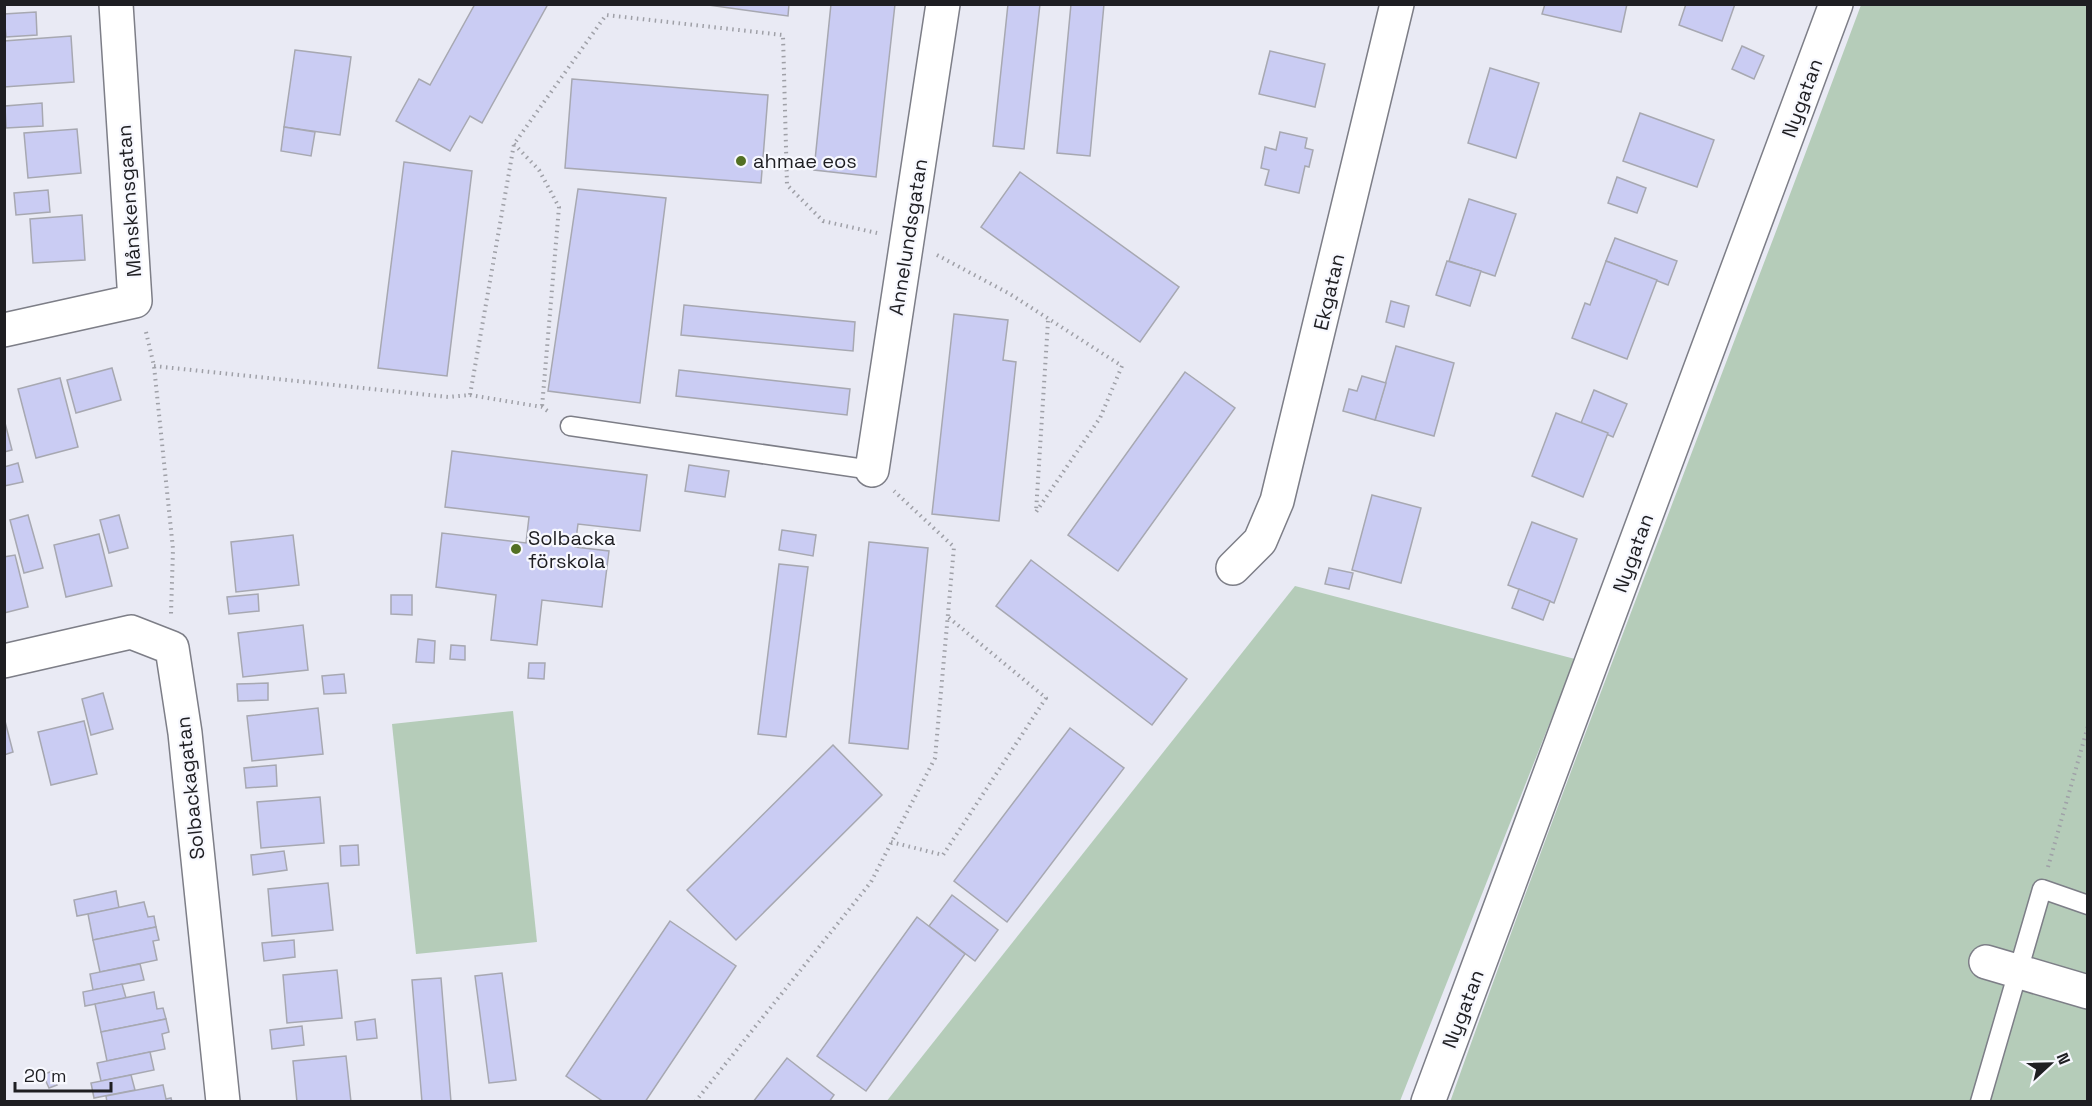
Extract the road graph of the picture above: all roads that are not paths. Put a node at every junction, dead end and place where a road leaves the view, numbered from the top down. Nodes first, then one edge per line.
1 (116, 4) edge
2 (943, 4) edge
3 (1397, 4) edge
4 (1836, 4) edge
5 (4, 330) edge
6 (570, 426) road end
7 (872, 470) joint
8 (1233, 568) dead end
9 (4, 662) edge
10 (2088, 905) edge
11 (2001, 967) junction
12 (2088, 992) edge
13 (223, 1101) edge
14 (1428, 1101) edge
15 (1980, 1101) edge

1 - 5 street, Månskensgatan
2 - 7 street, Annelundsgatan
3 - 8 street, Ekgatan
4 - 14 street, Nygatan
6 - 7 lane
9 - 13 street, Solbackagatan
10 - 11 lane
11 - 12 street
11 - 15 lane

